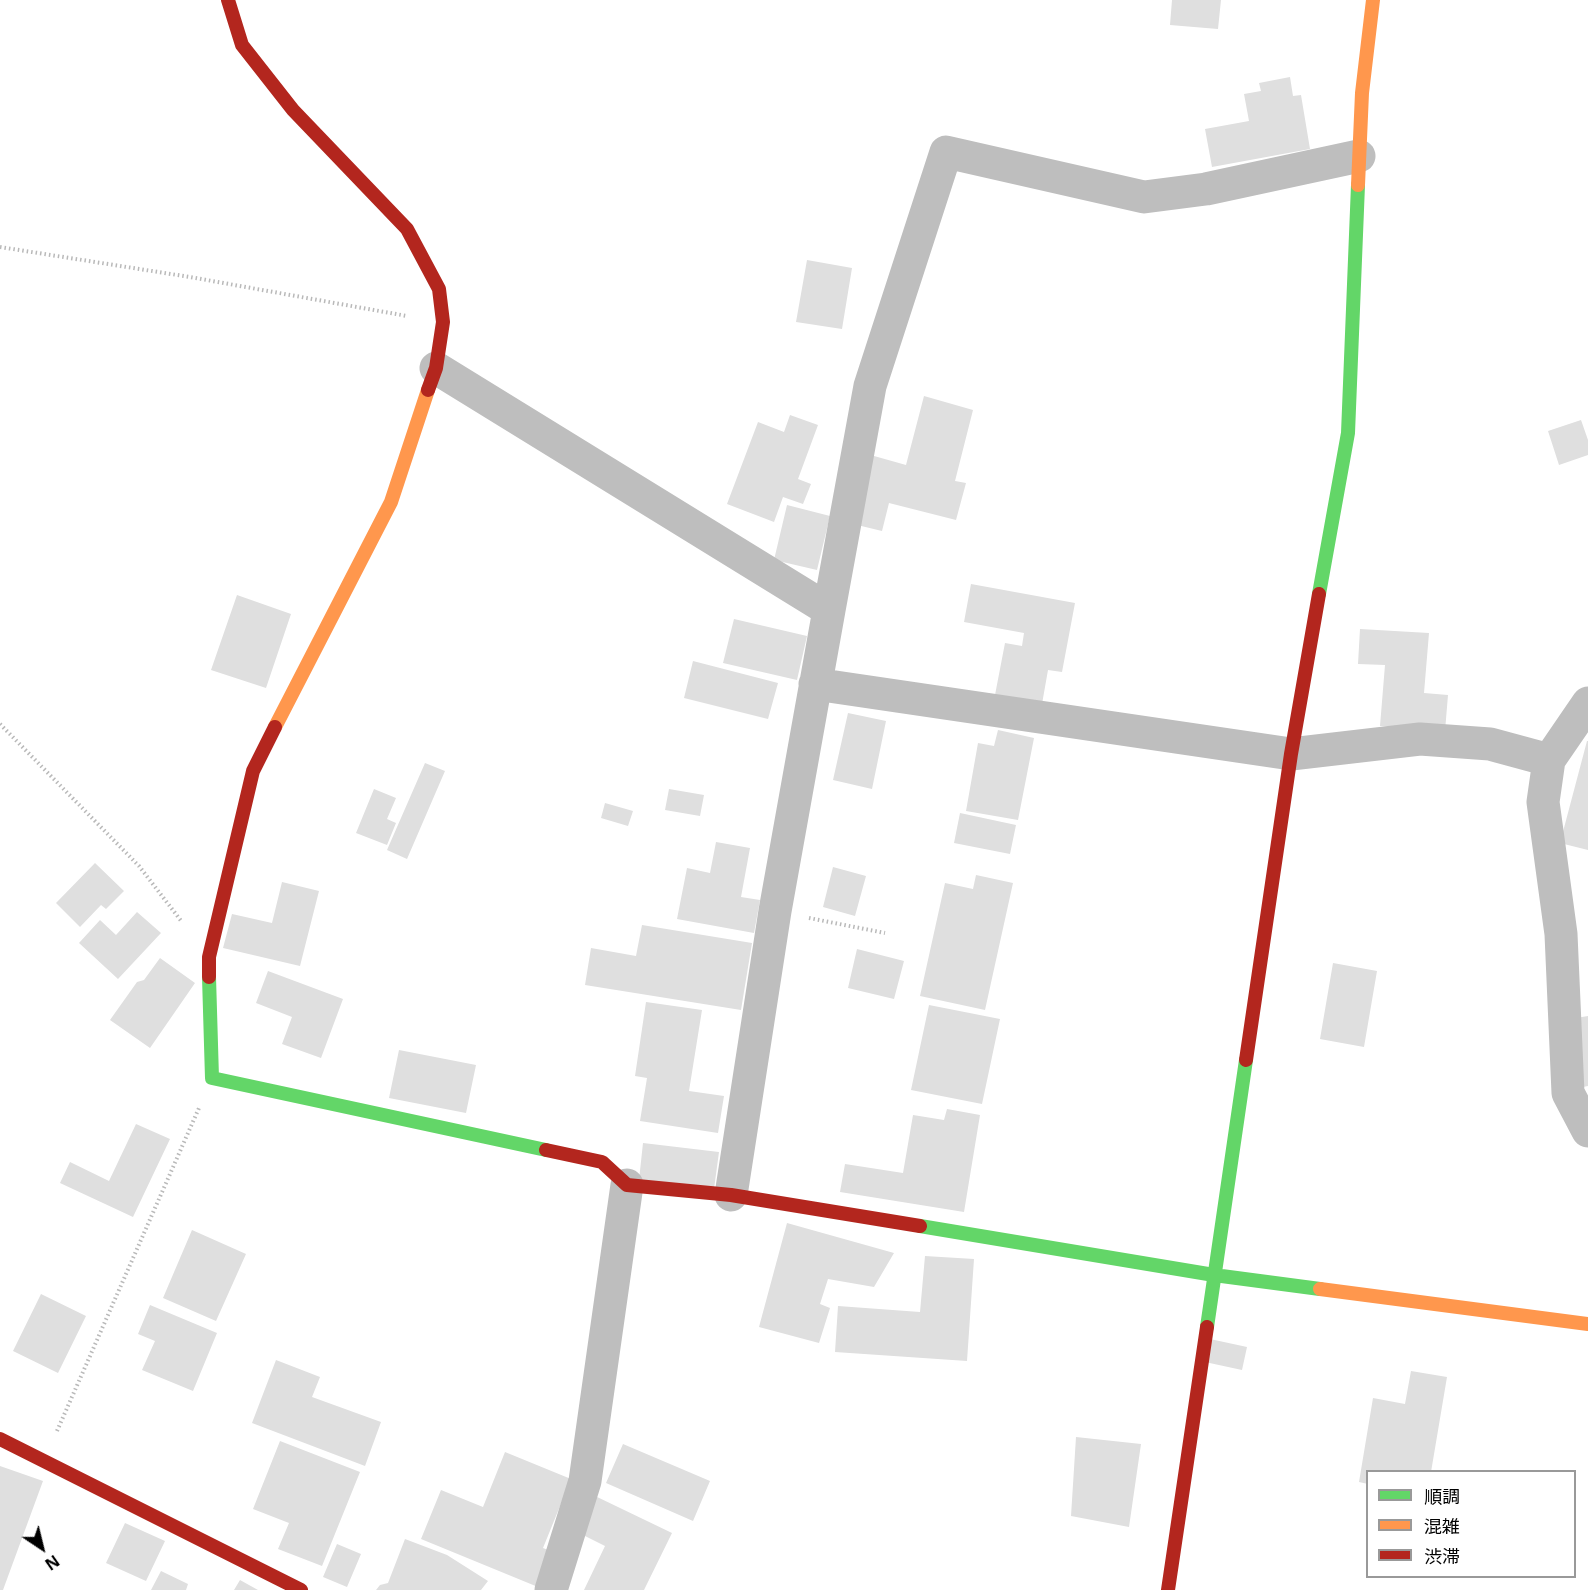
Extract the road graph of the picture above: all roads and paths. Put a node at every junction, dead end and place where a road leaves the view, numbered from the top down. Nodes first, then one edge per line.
1 (228, 0) edge
2 (1373, 0) edge
3 (1359, 156) junction
4 (0, 247) edge
5 (443, 322) junction
6 (436, 368) junction
7 (829, 610) junction
8 (815, 684) junction
9 (1588, 703) edge
10 (0, 724) edge
11 (1291, 754) junction
12 (1549, 760) junction
13 (775, 911) junction
14 (885, 933) dead end
15 (209, 957) junction
16 (212, 1078) junction
17 (1588, 1131) edge
18 (627, 1185) junction
19 (731, 1195) junction
20 (1214, 1275) junction
21 (1588, 1324) edge
22 (0, 1439) edge
23 (43, 1462) junction
24 (301, 1590) edge
25 (551, 1590) edge
26 (1168, 1590) edge

1 - 5 street
2 - 3 street
3 - 7 street
3 - 11 street
4 - 5 path
5 - 6 street
6 - 7 street
6 - 15 street
7 - 8 street
8 - 11 street
8 - 13 street
9 - 12 street
10 - 15 path
11 - 12 street
11 - 20 street
12 - 17 street
13 - 14 path
13 - 19 street
15 - 16 street
16 - 18 street
16 - 23 path
18 - 19 street
18 - 25 street
19 - 20 street
20 - 21 street
20 - 26 street
22 - 23 street
23 - 24 street

